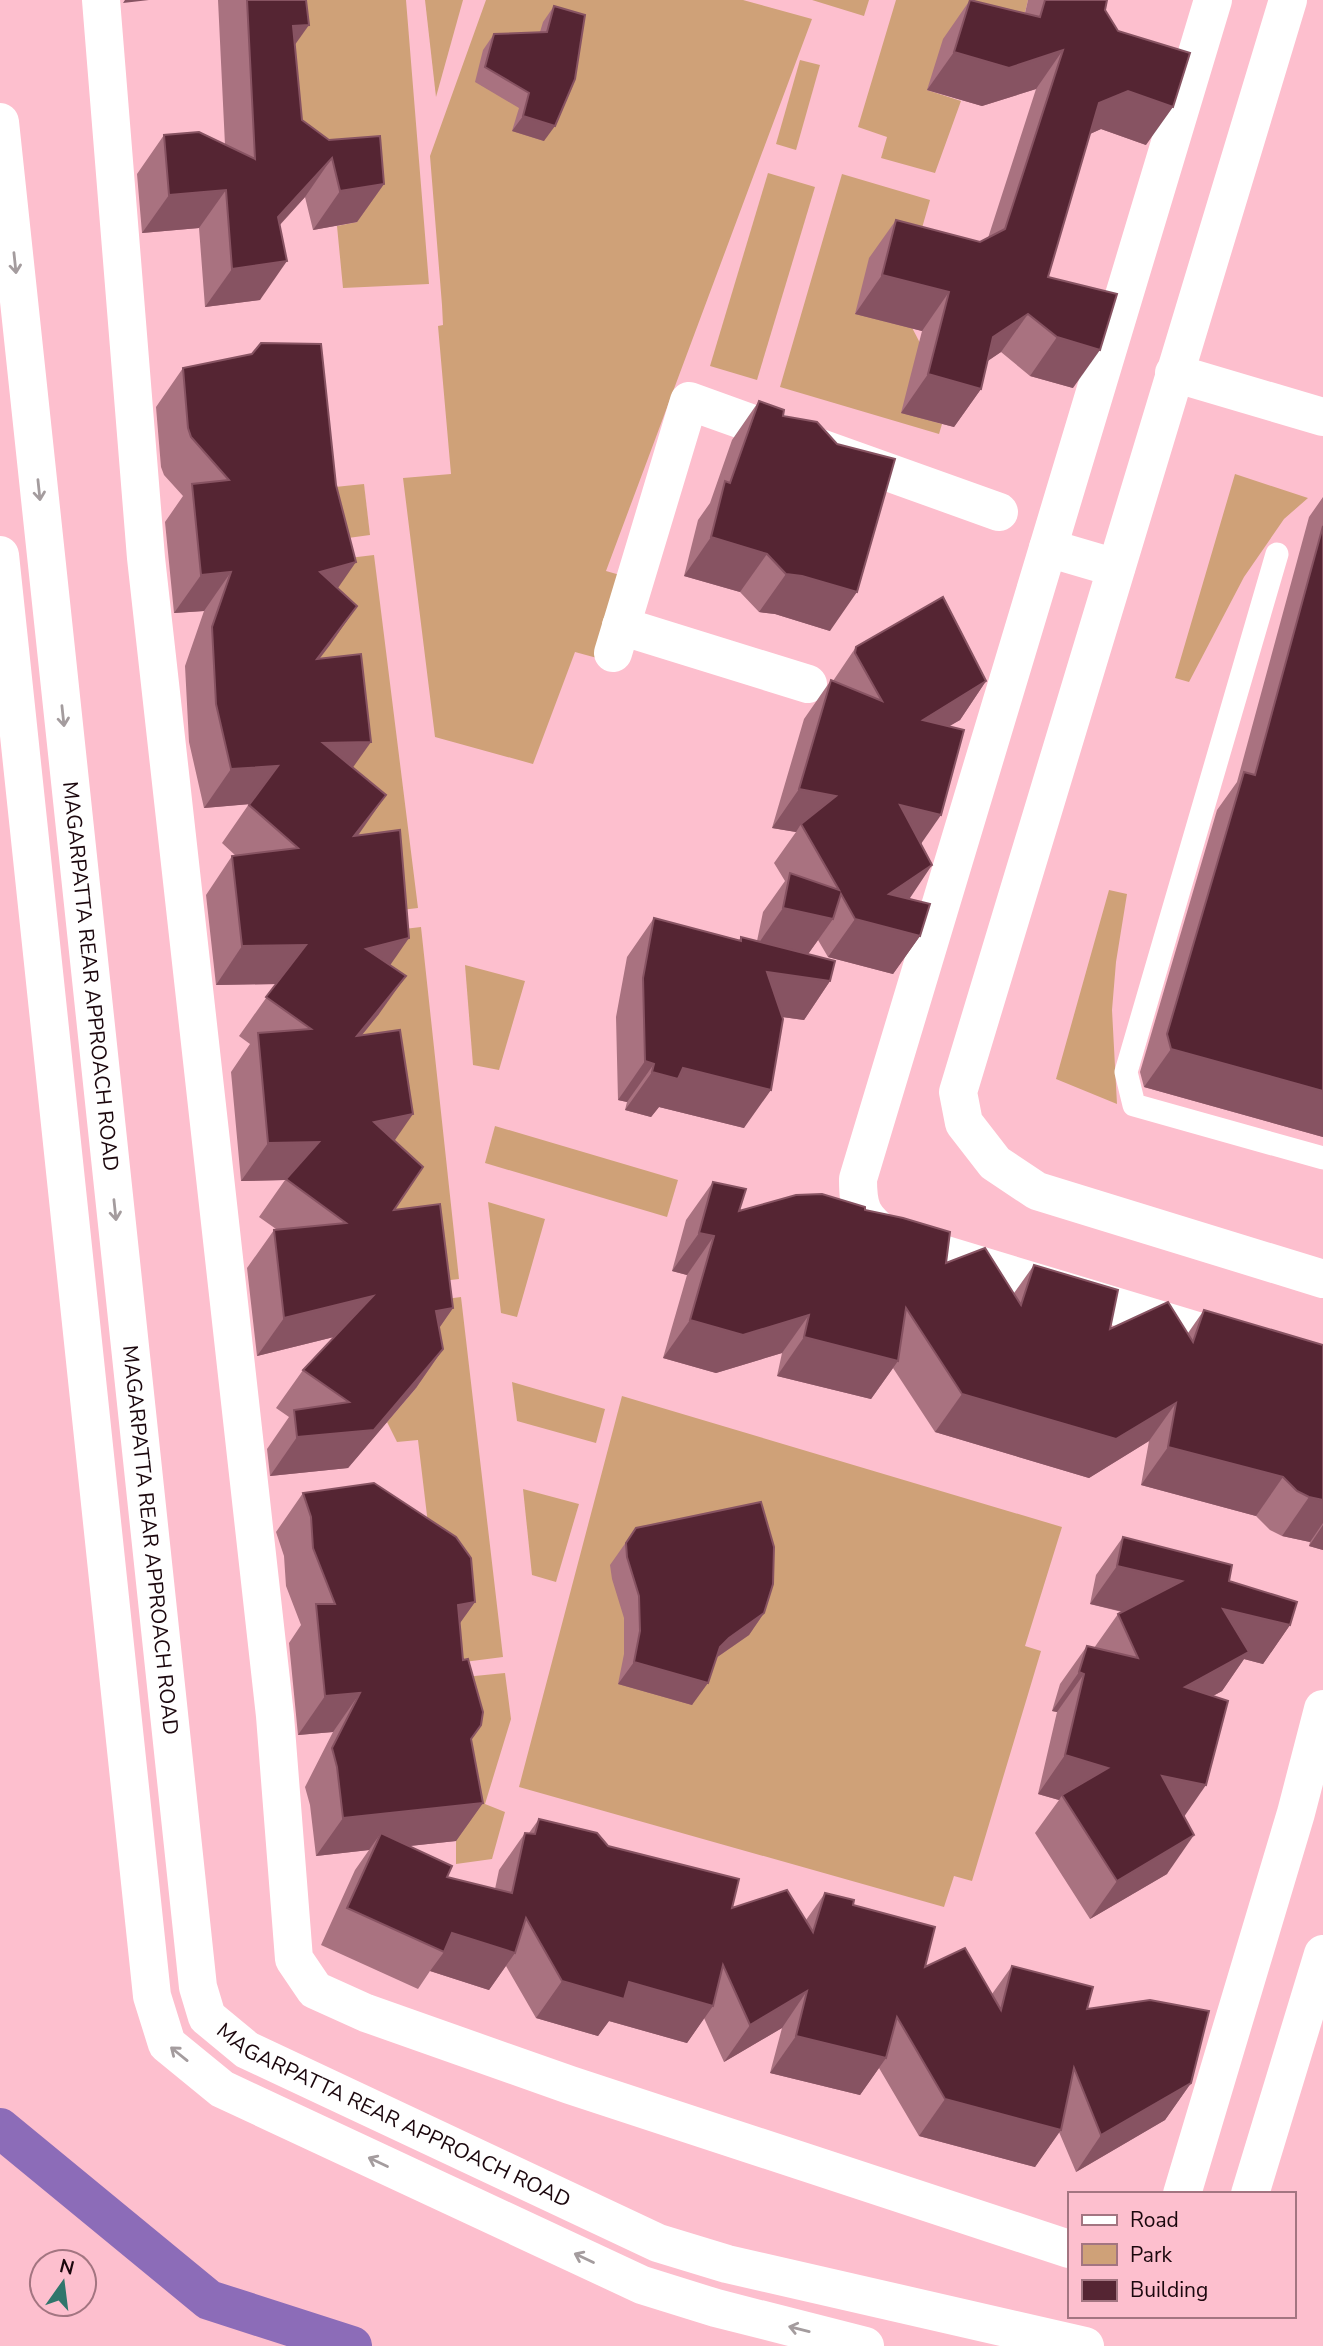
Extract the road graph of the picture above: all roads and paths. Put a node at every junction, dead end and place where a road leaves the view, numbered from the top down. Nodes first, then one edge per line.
1 (101, 0) edge
2 (1213, 0) edge
3 (1288, 0) edge
4 (0, 122) edge
5 (1174, 373) junction
6 (1323, 418) edge
7 (999, 512) dead end
8 (1048, 548) junction
9 (1277, 554) dead end
10 (0, 555) edge
11 (1116, 568) junction
12 (808, 684) dead end
13 (1323, 1158) edge
14 (1323, 1279) edge
15 (1323, 1369) edge
16 (1323, 1709) edge
17 (1310, 1816) edge
18 (1323, 1954) edge
19 (1183, 2192) edge
20 (1251, 2192) edge
21 (1068, 2249) edge
22 (945, 2314) junction
23 (865, 2346) edge
24 (965, 2346) edge
25 (1085, 2346) edge

1 - 21 street
2 - 8 street
3 - 5 street
4 -> 22 street, MAGARPATTA REAR APPROACH ROAD
5 - 6 street
5 - 11 street
7 - 12 street
8 - 11 street
8 - 15 street
9 - 13 lane
23 -> 10 street, MAGARPATTA REAR APPROACH ROAD
11 - 14 street
16 - 17 street
17 - 19 street
18 - 20 street
22 - 24 street
22 - 25 street, MAGARPATTA REAR APPROACH ROAD

